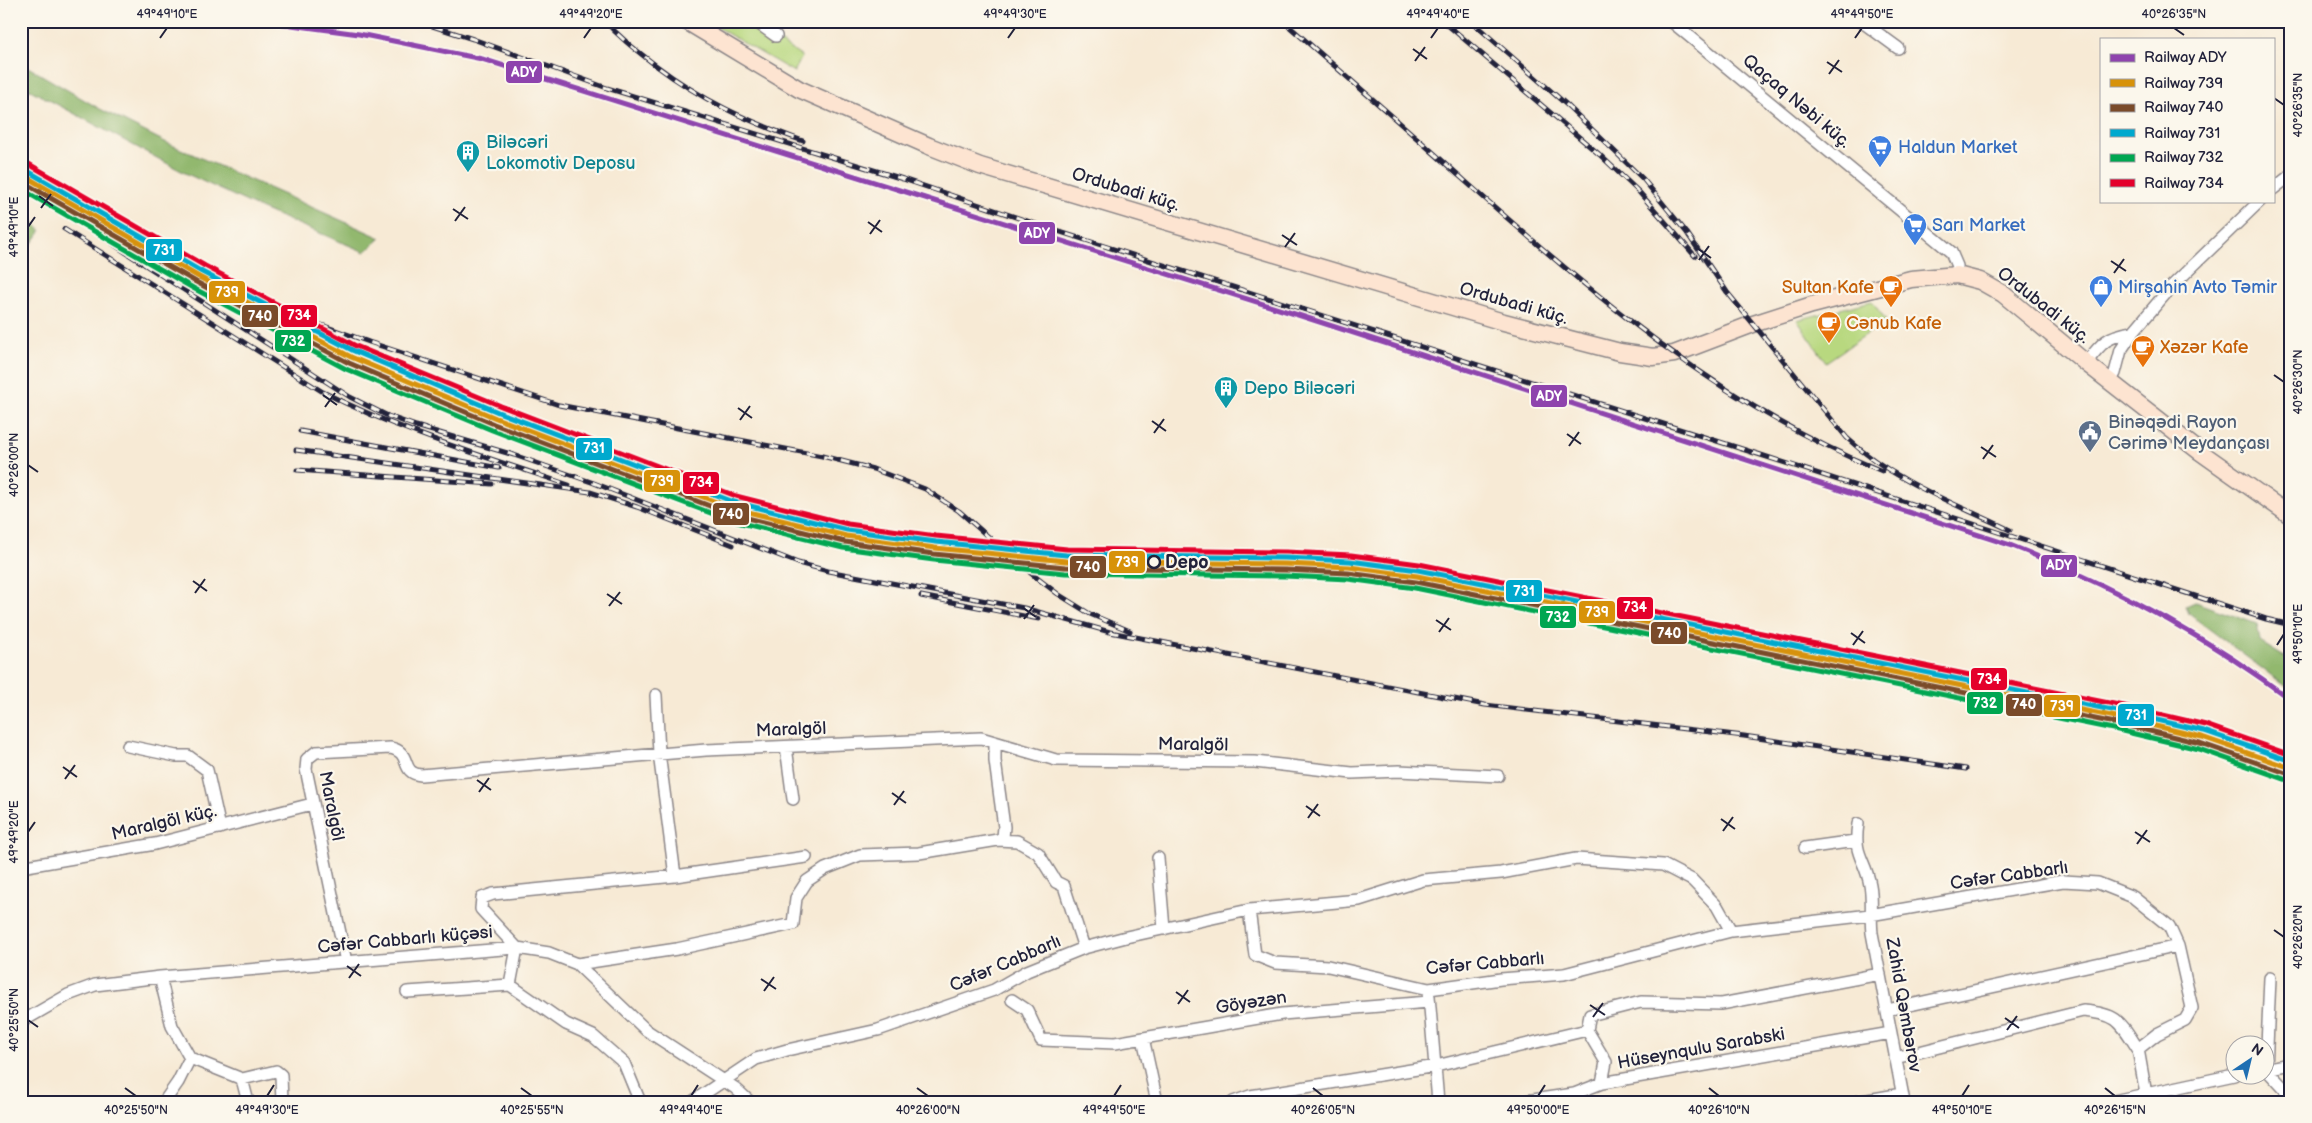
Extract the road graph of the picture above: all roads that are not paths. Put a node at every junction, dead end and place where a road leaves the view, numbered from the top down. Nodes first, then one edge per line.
1 (686, 21) edge
2 (755, 21) edge
3 (1671, 21) edge
4 (1861, 21) edge
5 (776, 36) dead end
6 (1898, 48) dead end
7 (2291, 175) edge
8 (2274, 189) edge
9 (2259, 202) edge
10 (1957, 275) junction
11 (2133, 332) junction
12 (2086, 363) junction
13 (2110, 382) junction
14 (2291, 516) edge
15 (656, 695) dead end
16 (995, 744) junction
17 (128, 746) dead end
18 (786, 747) junction
19 (659, 753) junction
20 (1498, 776) dead end
21 (793, 799) dead end
22 (312, 804) junction
23 (1858, 824) dead end
24 (220, 828) junction
25 (998, 840) junction
26 (1855, 841) junction
27 (1805, 848) dead end
28 (806, 857) dead end
29 (1158, 858) dead end
30 (21, 867) edge
31 (675, 876) junction
32 (1248, 910) junction
33 (1870, 915) junction
34 (1164, 929) junction
35 (1731, 931) junction
36 (2178, 946) junction
37 (517, 948) junction
38 (1084, 948) junction
39 (346, 962) junction
40 (577, 964) junction
41 (1880, 974) junction
42 (160, 977) junction
43 (2270, 978) dead end
44 (510, 984) junction
45 (1429, 989) junction
46 (406, 992) dead end
47 (1012, 1000) dead end
48 (1429, 1002) junction
49 (1887, 1010) junction
50 (21, 1022) edge
51 (1587, 1030) junction
52 (1891, 1033) junction
53 (2267, 1036) edge
54 (1143, 1038) junction
55 (2138, 1049) junction
56 (190, 1058) junction
57 (1895, 1058) junction
58 (2291, 1064) edge
59 (1436, 1066) junction
60 (2274, 1067) edge
61 (2224, 1077) edge
62 (242, 1078) junction
63 (2274, 1078) edge
64 (725, 1081) junction
65 (1602, 1083) junction
66 (2146, 1094) junction
67 (2291, 1096) edge
68 (1574, 1098) edge
69 (1903, 1098) edge
70 (164, 1102) edge
71 (248, 1102) edge
72 (282, 1102) edge
73 (640, 1102) edge
74 (692, 1102) edge
75 (750, 1102) edge
76 (1157, 1102) edge
77 (1233, 1102) edge
78 (1438, 1102) edge
79 (1519, 1102) edge
80 (1856, 1102) edge
81 (2109, 1102) edge

1 - 10 main road, Ordubadi küç.
2 - 5 street
3 - 10 street, Qaçaq Nəbi küç.
4 - 6 street
7 - 8 street
9 - 11 street
10 - 12 main road, Ordubadi küç.
11 - 12 street
11 - 13 street
12 - 13 main road, Ordubadi küç.
13 - 14 main road, Ordubadi küç.
15 - 19 street
16 - 18 street, Maralgöl
16 - 20 street, Maralgöl
16 - 25 street
17 - 24 street
18 - 19 street, Maralgöl
18 - 21 street
19 - 22 street, Maralgöl
19 - 31 street
22 - 24 street, Maralgöl küç.
22 - 39 street, Maralgöl
23 - 26 street
24 - 30 street, Maralgöl küç.
25 - 38 street
25 - 40 street
26 - 27 street
26 - 33 street, Zahid Qəmbərov
28 - 31 street
29 - 34 street
31 - 37 street
32 - 34 street, Cəfər Cabbarlı
32 - 35 street, Cəfər Cabbarlı
32 - 45 street, Cəfər Cabbarlı
33 - 35 street, Cəfər Cabbarlı
33 - 36 street, Cəfər Cabbarlı
33 - 41 street, Zahid Qəmbərov
34 - 38 street, Cəfər Cabbarlı
35 - 45 street, Cəfər Cabbarlı
36 - 49 street
36 - 55 street, Cəfər Cabbarlı
37 - 39 street, Cəfər Cabbarlı küçəsi
37 - 40 street, Cəfər Cabbarlı küçəsi
37 - 44 street
38 - 64 street, Cəfər Cabbarlı
39 - 42 street, Cəfər Cabbarlı küçəsi
40 - 64 street, Cəfər Cabbarlı küçəsi
41 - 49 street, Zahid Qəmbərov
41 - 51 street
42 - 50 street, Cəfər Cabbarlı küçəsi
42 - 56 street
43 - 53 street
44 - 46 street
44 - 73 street
45 - 48 street
47 - 54 street, Göyəzən
48 - 54 street, Göyəzən
48 - 59 street
49 - 52 street, Zahid Qəmbərov
51 - 59 street
51 - 65 street
52 - 57 street, Zahid Qəmbərov
52 - 65 street, Hüseynqulu Sarabski
54 - 76 street
55 - 57 street
55 - 66 street
56 - 62 street
56 - 70 street
57 - 69 street, Zahid Qəmbərov
58 - 60 street
59 - 77 street
59 - 78 street
61 - 66 street
62 - 71 street
62 - 72 street
63 - 67 street
64 - 74 street, Cəfər Cabbarlı
64 - 75 street, Cəfər Cabbarlı küçəsi
65 - 68 street, Hüseynqulu Sarabski
66 - 81 street
68 - 79 street, Hüseynqulu Sarabski
69 - 80 street

